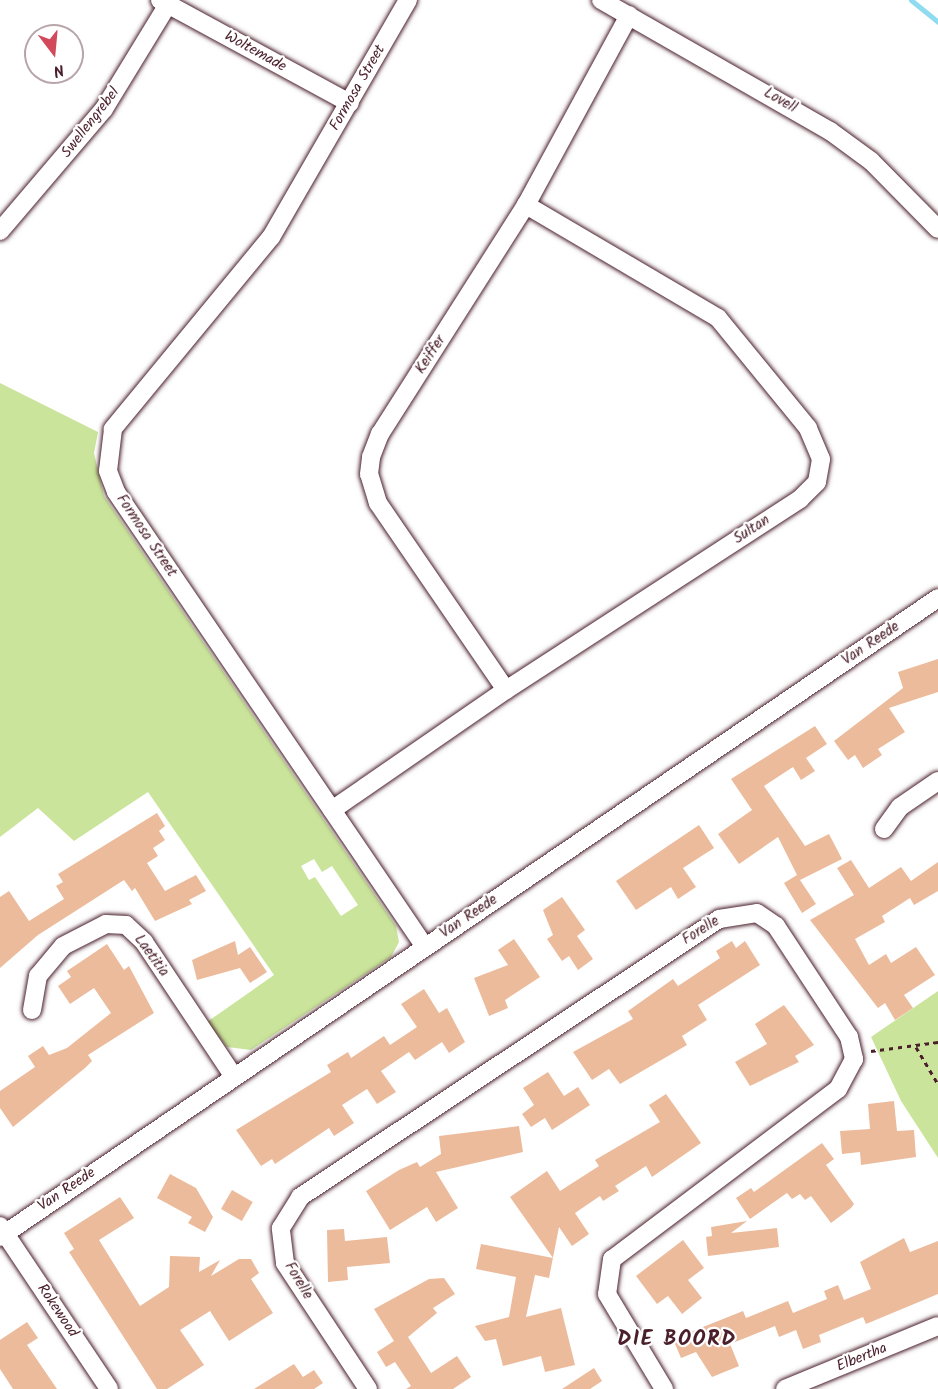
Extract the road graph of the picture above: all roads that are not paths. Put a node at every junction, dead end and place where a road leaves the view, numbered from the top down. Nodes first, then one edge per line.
1 (408, 0) edge
2 (602, 0) edge
3 (164, 2) edge
4 (629, 15) junction
5 (350, 104) junction
6 (526, 205) junction
7 (938, 229) edge
8 (0, 231) edge
9 (938, 598) edge
10 (506, 690) junction
11 (938, 781) edge
12 (332, 810) junction
13 (884, 829) dead end
14 (425, 947) junction
15 (32, 1010) dead end
16 (234, 1077) junction
17 (2, 1232) edge
18 (938, 1326) edge
19 (110, 1389) edge
20 (368, 1389) edge
21 (664, 1389) edge
22 (785, 1389) edge

1 - 5 street, Formosa Street
2 - 4 street, Lovell
3 - 5 street, Woltemade
3 - 8 street, Swellengrebel
4 - 6 street, Keiffer
4 - 7 street, Lovell
5 - 12 street, Formosa Street
6 - 10 street, Keiffer
6 - 10 street, Sultan
9 - 14 street, Van Reede
10 - 12 street, Sultan
11 - 13 street
12 - 14 street, Formosa Street
14 - 16 street, Van Reede
15 - 16 street, Laetitia
16 - 17 street, Van Reede
17 - 19 street, Rokewood
18 - 22 street, Elbertha
20 - 21 street, Forelle

